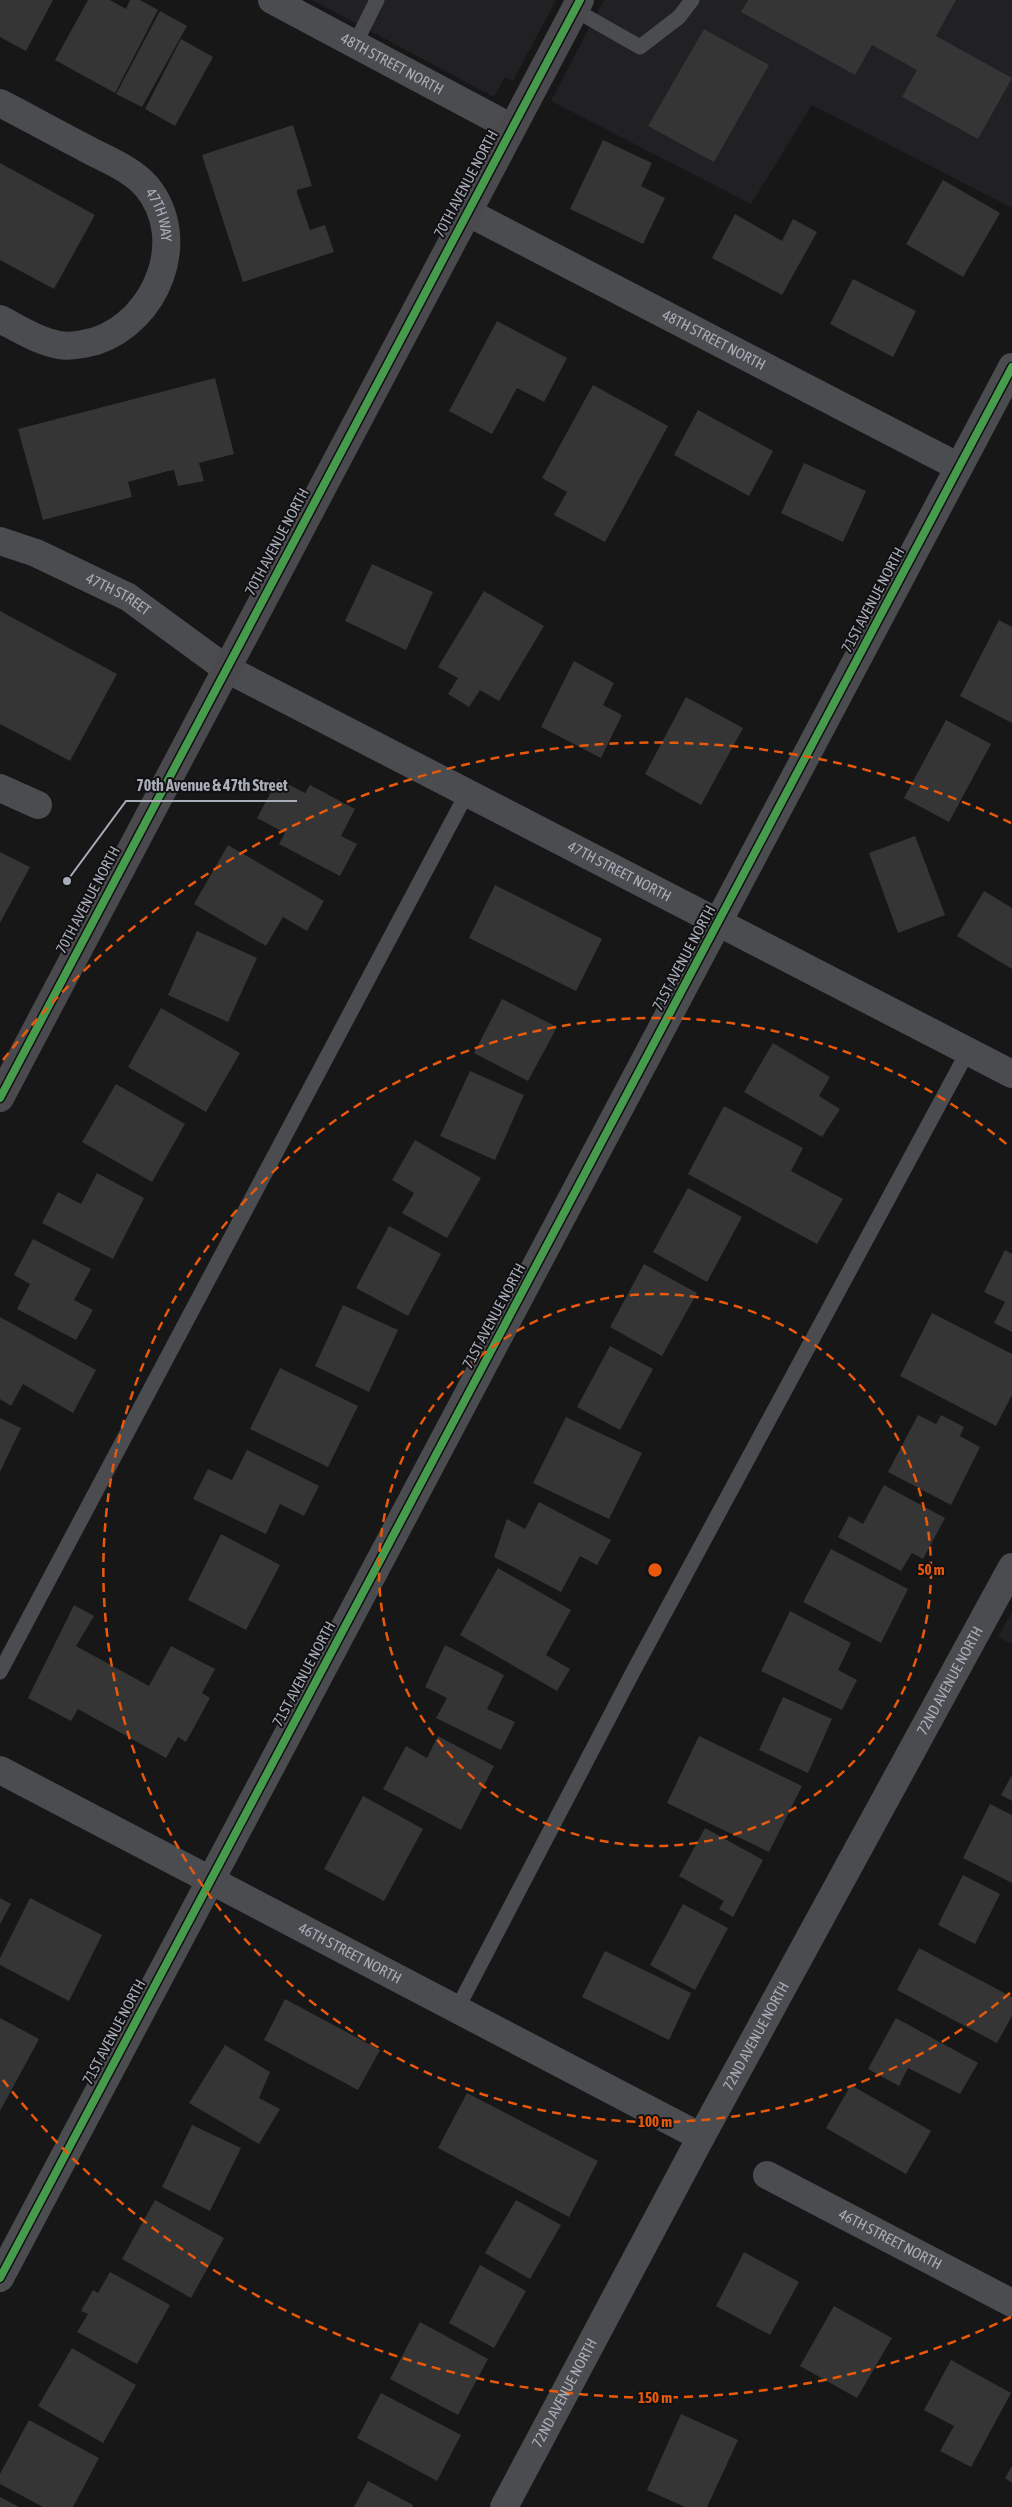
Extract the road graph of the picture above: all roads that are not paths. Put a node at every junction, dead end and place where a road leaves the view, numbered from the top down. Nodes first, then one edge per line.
1 (272, 0) edge
2 (377, 0) edge
3 (692, 0) edge
4 (577, 5) edge
5 (355, 44) junction
6 (0, 103) edge
7 (512, 128) junction
8 (467, 212) junction
9 (0, 319) edge
10 (1012, 367) edge
11 (959, 467) junction
12 (0, 541) edge
13 (226, 668) junction
14 (0, 788) edge
15 (467, 793) junction
16 (38, 805) dead end
17 (718, 923) junction
18 (968, 1051) junction
19 (1012, 1074) edge
20 (0, 1098) edge
21 (1012, 1567) edge
22 (0, 1672) edge
23 (0, 1770) edge
24 (210, 1880) junction
25 (457, 2009) junction
26 (701, 2137) junction
27 (767, 2175) dead end
28 (0, 2278) edge
29 (1012, 2303) edge
30 (504, 2507) edge

1 - 5 street, 48TH STREET NORTH
2 - 5 lane
3 - 4 lane
4 - 7 street, 70TH AVENUE NORTH
5 - 7 street, 48TH STREET NORTH
6 - 9 street, 47TH WAY
7 - 8 street, 70TH AVENUE NORTH
8 - 11 street, 48TH STREET NORTH
8 - 13 street, 70TH AVENUE NORTH
10 - 11 street, 71ST AVENUE NORTH
11 - 17 street, 71ST AVENUE NORTH
12 - 13 street, 47TH STREET
13 - 15 street, 47TH STREET NORTH
13 - 20 street, 70TH AVENUE NORTH
14 - 16 street
15 - 17 street, 47TH STREET NORTH
15 - 22 lane
17 - 18 street, 47TH STREET NORTH
17 - 24 street, 71ST AVENUE NORTH
18 - 19 street, 47TH STREET NORTH
18 - 25 lane
21 - 26 street, 72ND AVENUE NORTH
23 - 24 street, 46TH STREET NORTH
24 - 25 street, 46TH STREET NORTH
24 - 28 street, 71ST AVENUE NORTH
25 - 26 street, 46TH STREET NORTH
26 - 30 street, 72ND AVENUE NORTH
27 - 29 street, 46TH STREET NORTH

